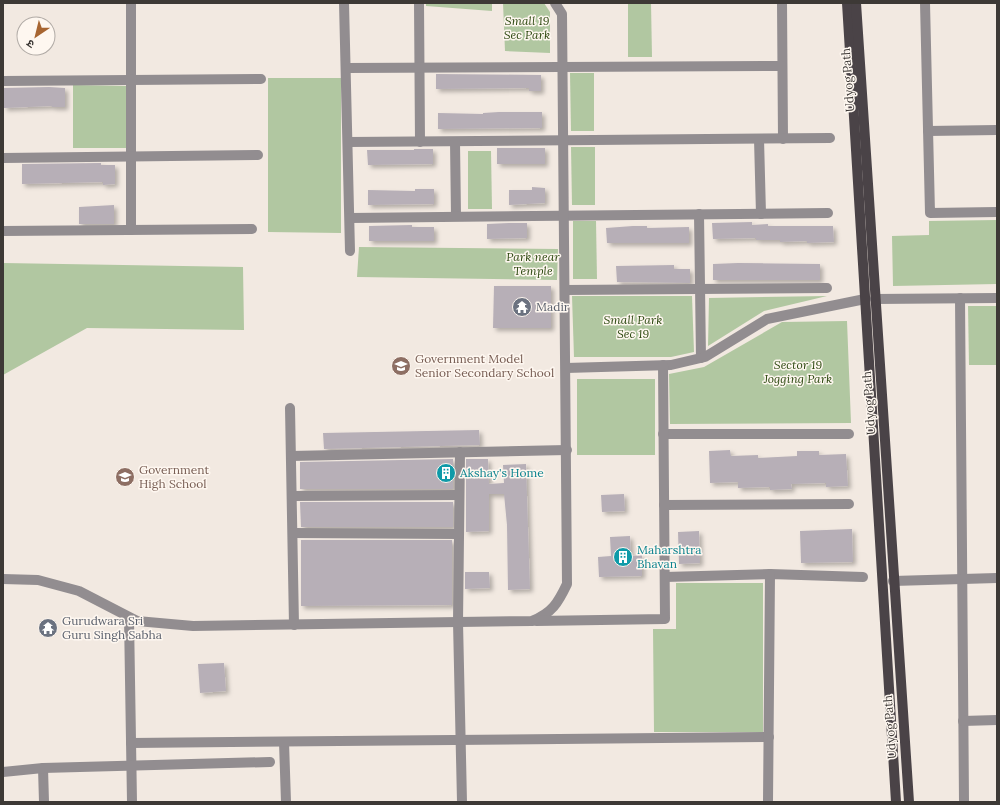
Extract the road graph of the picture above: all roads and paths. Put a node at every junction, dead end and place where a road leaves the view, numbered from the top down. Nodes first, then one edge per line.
1 (131, 3) edge
2 (344, 3) edge
3 (420, 3) edge
4 (555, 3) edge
5 (562, 3) edge
6 (782, 3) edge
7 (847, 3) edge
8 (856, 3) edge
9 (925, 3) edge
10 (562, 14) junction
11 (562, 66) junction
12 (782, 66) junction
13 (420, 67) junction
14 (346, 68) junction
15 (261, 79) dead end
16 (131, 80) junction
17 (3, 81) edge
18 (997, 130) edge
19 (928, 131) junction
20 (830, 138) dead end
21 (760, 139) junction
22 (783, 139) junction
23 (348, 142) junction
24 (420, 142) junction
25 (455, 142) junction
26 (563, 142) junction
27 (258, 155) dead end
28 (131, 156) junction
29 (3, 158) edge
30 (997, 212) edge
31 (828, 213) dead end
32 (699, 214) junction
33 (761, 214) junction
34 (564, 215) junction
35 (456, 216) junction
36 (350, 218) junction
37 (252, 229) dead end
38 (131, 230) junction
39 (3, 231) edge
40 (350, 251) dead end
41 (827, 288) dead end
42 (700, 289) junction
43 (565, 290) junction
44 (960, 298) junction
45 (997, 298) edge
46 (870, 299) junction
47 (701, 358) junction
48 (663, 365) junction
49 (566, 368) junction
50 (290, 408) dead end
51 (664, 434) junction
52 (849, 434) dead end
53 (567, 450) junction
54 (460, 452) junction
55 (291, 456) junction
56 (459, 495) junction
57 (292, 496) junction
58 (848, 504) dead end
59 (664, 505) junction
60 (293, 532) junction
61 (459, 534) junction
62 (770, 574) junction
63 (665, 577) junction
64 (863, 577) dead end
65 (997, 578) edge
66 (3, 579) edge
67 (962, 579) junction
68 (893, 581) junction
69 (129, 618) junction
70 (532, 621) junction
71 (458, 622) junction
72 (294, 625) junction
73 (997, 720) edge
74 (963, 721) junction
75 (769, 737) junction
76 (461, 740) junction
77 (284, 742) junction
78 (131, 744) junction
79 (270, 762) dead end
80 (130, 766) junction
81 (43, 768) junction
82 (3, 772) edge
83 (44, 802) edge
84 (132, 802) edge
85 (286, 802) edge
86 (462, 802) edge
87 (768, 802) edge
88 (896, 802) edge
89 (909, 802) edge
90 (964, 802) edge

1 - 16 street
2 - 14 street
3 - 13 street
4 - 10 street
5 - 10 street
6 - 12 street
7 - 46 main road, Udyog Path
8 - 46 main road, Udyog Path
9 - 19 street
10 - 11 street
11 - 12 street
11 - 13 street
11 - 26 street
12 - 22 street
13 - 14 street
13 - 24 street
14 - 23 street
15 - 16 street
16 - 17 street
16 - 28 street
18 - 19 street
19 - 30 street
20 - 22 street
21 - 22 street
21 - 26 street
21 - 33 street
23 - 24 street
23 - 36 street
24 - 25 street
25 - 26 street
25 - 35 street
26 - 34 street
27 - 28 street
28 - 29 street
28 - 38 street
31 - 33 street
32 - 33 street
32 - 34 street
32 - 42 street
34 - 35 street
34 - 43 street
35 - 36 street
36 - 40 street
37 - 38 street
38 - 39 street
41 - 42 street
42 - 43 street
42 - 47 street
43 - 49 street
44 - 45 street
44 - 46 street
44 - 67 street
46 - 47 street
46 - 68 main road, Udyog Path
46 - 88 main road, Udyog Path
47 - 48 street
48 - 49 street
48 - 51 street
49 - 53 street
50 - 55 street
51 - 52 street
51 - 59 street
53 - 54 street
53 - 70 street
54 - 55 street
54 - 56 street
55 - 57 street
56 - 57 street
56 - 61 street
57 - 60 street
58 - 59 street
59 - 63 street
60 - 61 street
60 - 72 street
61 - 71 street
62 - 63 street
62 - 64 street
62 - 75 street
63 - 70 street
65 - 67 street
66 - 69 street
67 - 68 street
67 - 74 street
68 - 89 main road, Udyog Path
69 - 72 street
69 - 78 street
70 - 71 street
71 - 72 street
71 - 76 street
73 - 74 street
74 - 90 street
75 - 76 street
75 - 87 street
76 - 77 street
76 - 86 street
77 - 78 street
77 - 85 street
78 - 80 street
79 - 80 street
80 - 81 street
80 - 84 street
81 - 82 street
81 - 83 street

